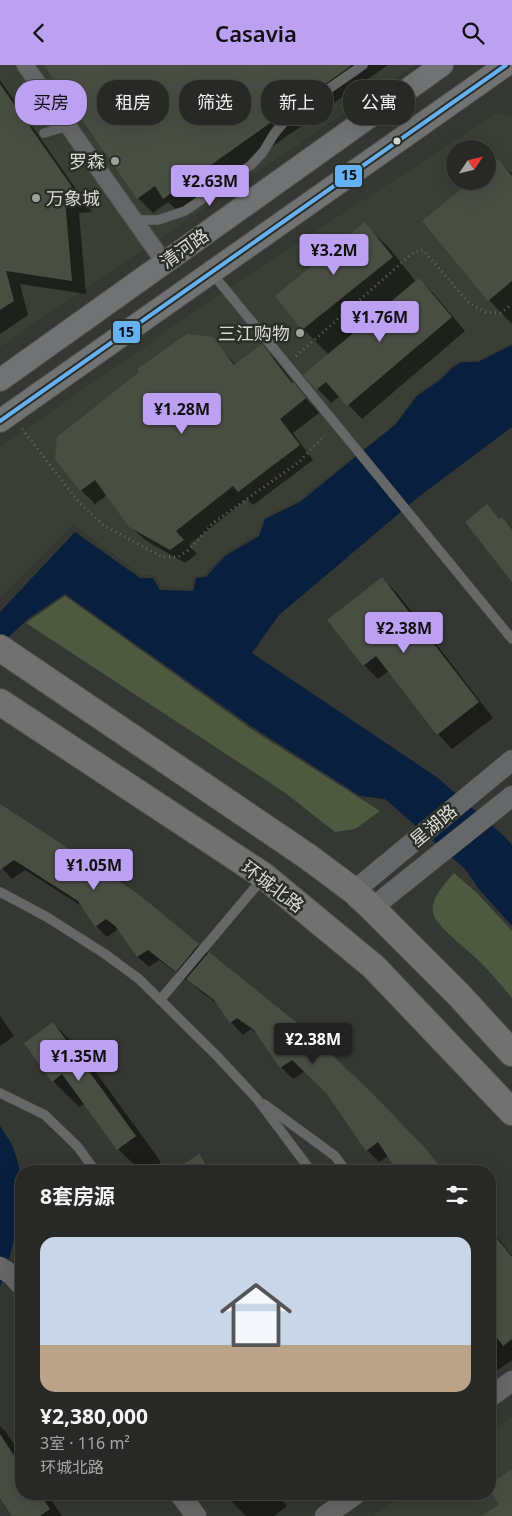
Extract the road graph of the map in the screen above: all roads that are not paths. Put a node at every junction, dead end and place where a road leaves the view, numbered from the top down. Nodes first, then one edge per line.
1 (26, 65) edge
2 (363, 65) edge
3 (442, 65) edge
4 (506, 65) edge
5 (69, 126) junction
6 (44, 133) dead end
7 (134, 220) junction
8 (164, 262) junction
9 (211, 272) junction
10 (0, 379) edge
11 (0, 421) edge
12 (512, 639) edge
13 (0, 649) edge
14 (0, 702) edge
15 (512, 760) edge
16 (512, 796) edge
17 (264, 876) junction
18 (0, 892) edge
19 (363, 899) junction
20 (160, 1000) junction
21 (512, 1053) edge
22 (0, 1093) edge
23 (257, 1099) junction
24 (512, 1112) edge
25 (92, 1165) edge
26 (306, 1165) edge
27 (342, 1165) edge
28 (0, 1267) edge
29 (15, 1278) edge
30 (512, 1381) edge
31 (496, 1393) edge
32 (184, 1500) edge
33 (348, 1500) edge
34 (196, 1516) edge
35 (325, 1516) edge

1 - 5 street
2 - 7 lane
3 - 8 main road, 清河路
4 - 9 main road, 清河路
5 - 6 lane
5 - 7 street
7 - 8 street
8 - 10 main road, 清河路
9 - 11 main road, 清河路
9 - 12 lane
13 - 19 main road
14 - 17 main road, 环城北路
15 - 19 street, 星湖路
16 - 19 street, 星湖路
17 - 20 lane
17 - 24 main road, 环城北路
18 - 20 lane
19 - 21 main road
20 - 23 lane
22 - 25 lane
23 - 26 lane
23 - 27 lane
28 - 29 street
30 - 31 street
32 - 34 street
33 - 35 street

